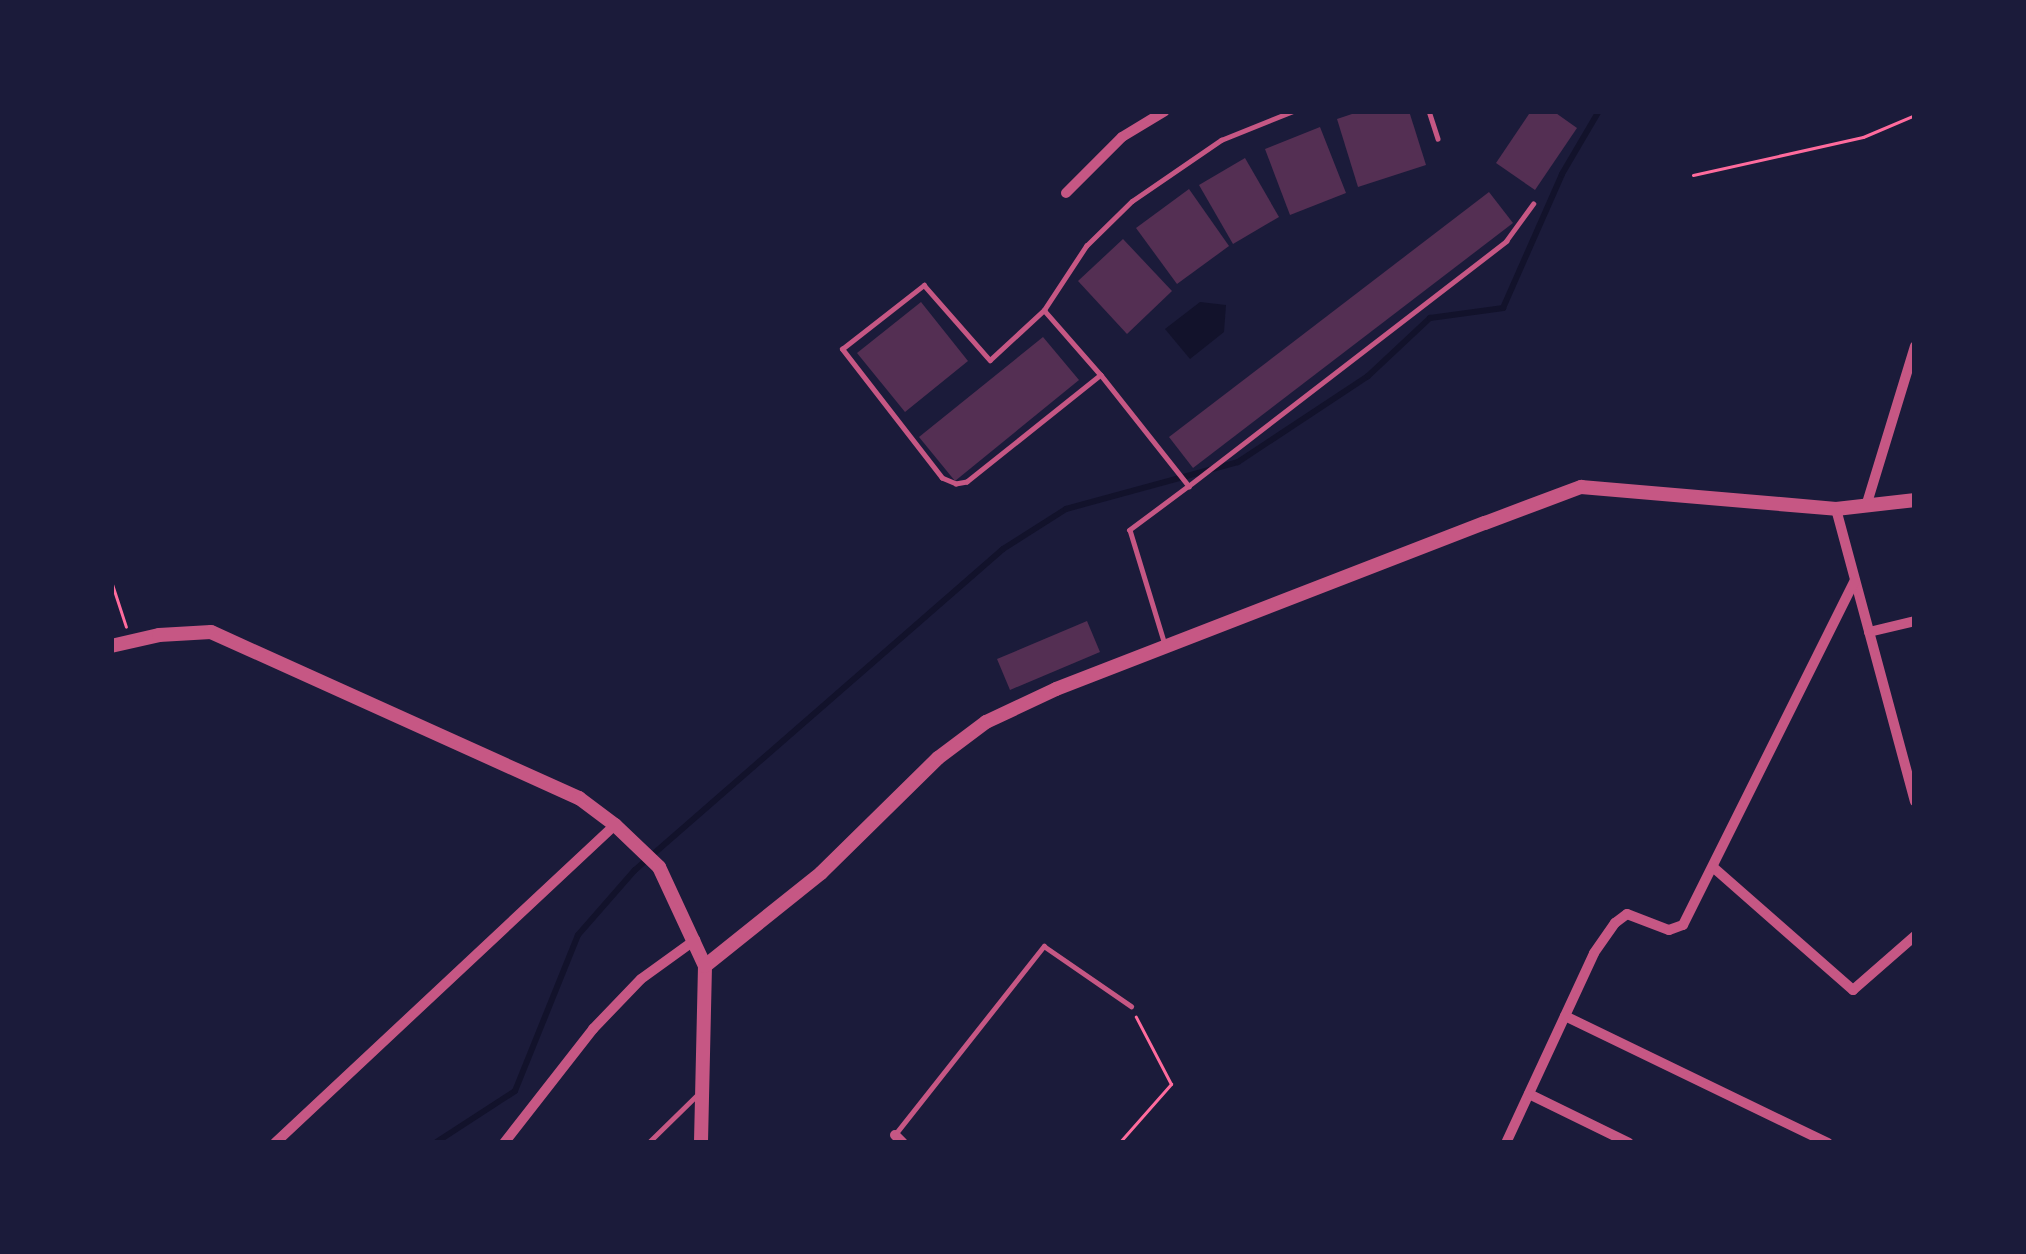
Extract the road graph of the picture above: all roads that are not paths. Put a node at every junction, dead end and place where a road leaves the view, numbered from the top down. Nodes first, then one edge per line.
1 (1165, 111) edge
2 (1293, 111) edge
3 (1430, 111) edge
4 (1438, 139) dead end
5 (1066, 193) dead end
6 (1533, 204) dead end
7 (1044, 310) junction
8 (1915, 346) edge
9 (1101, 375) junction
10 (1189, 486) junction
11 (1915, 500) edge
12 (1867, 503) junction
13 (1836, 509) junction
14 (1855, 580) junction
15 (1915, 621) edge
16 (1869, 632) junction
17 (111, 646) edge
18 (1166, 647) junction
19 (1915, 802) edge
20 (616, 825) junction
21 (1714, 868) junction
22 (1915, 936) edge
23 (695, 940) junction
24 (705, 966) junction
25 (1131, 1006) road end
26 (1565, 1016) junction
27 (705, 1088) junction
28 (1529, 1094) junction
29 (899, 1139) edge
30 (274, 1143) edge
31 (504, 1143) edge
32 (648, 1143) edge
33 (701, 1143) edge
34 (1506, 1143) edge
35 (1629, 1143) edge
36 (1828, 1143) edge

1 - 5 street
2 - 7 lane
3 - 4 lane
6 - 10 lane
7 - 9 lane
7 - 9 lane
8 - 12 street
9 - 10 lane
10 - 18 lane
11 - 12 street
12 - 13 street
13 - 14 street
13 - 18 street
14 - 16 street
14 - 21 street
15 - 16 street
16 - 19 street
17 - 20 street
18 - 24 street
20 - 23 street
20 - 30 street
21 - 22 street
21 - 26 street
23 - 24 street
23 - 31 street
24 - 27 street
25 - 29 lane
26 - 28 street
26 - 36 street
27 - 32 lane
27 - 33 street
28 - 34 street
28 - 35 street

